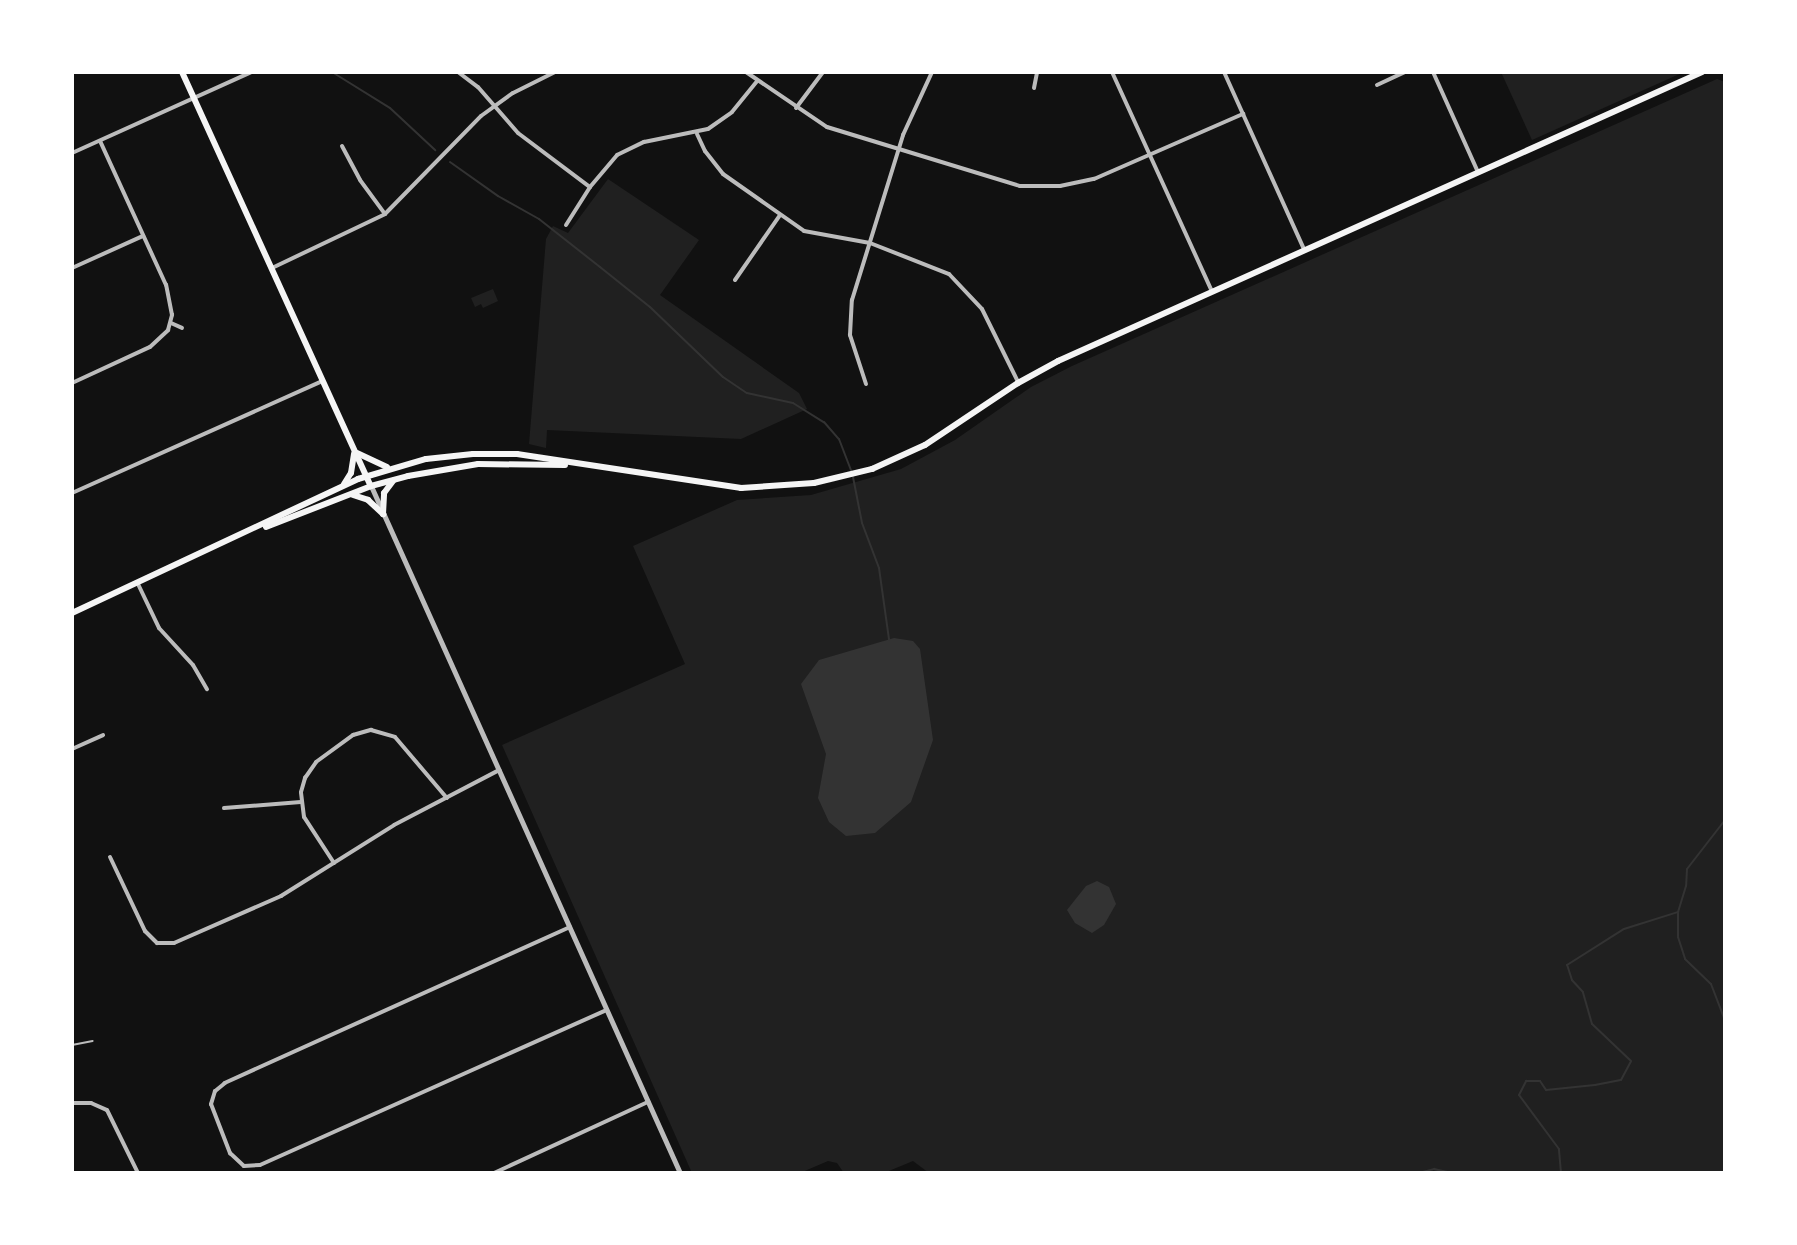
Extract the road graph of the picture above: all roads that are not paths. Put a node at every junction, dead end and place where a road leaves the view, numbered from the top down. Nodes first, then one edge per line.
1 (182, 72) edge
2 (251, 72) edge
3 (458, 72) edge
4 (555, 72) edge
5 (746, 72) edge
6 (823, 72) edge
7 (932, 72) edge
8 (1037, 72) edge
9 (1112, 72) edge
10 (1224, 72) edge
11 (1405, 72) edge
12 (1433, 72) edge
13 (1702, 72) edge
14 (757, 81) junction
15 (1377, 85) dead end
16 (1034, 88) dead end
17 (195, 98) junction
18 (494, 106) junction
19 (796, 108) junction
20 (1243, 114) junction
21 (697, 134) junction
22 (100, 141) junction
23 (342, 146) dead end
24 (899, 150) junction
25 (72, 153) edge
26 (1150, 155) junction
27 (1478, 172) junction
28 (590, 187) junction
29 (385, 214) junction
30 (780, 215) junction
31 (566, 225) dead end
32 (143, 236) junction
33 (870, 243) junction
34 (1304, 249) junction
35 (72, 268) edge
36 (272, 268) junction
37 (735, 280) dead end
38 (1212, 291) junction
39 (171, 323) junction
40 (182, 328) dead end
41 (322, 381) junction
42 (72, 383) edge
43 (1018, 383) junction
44 (866, 384) dead end
45 (354, 450) junction
46 (394, 467) junction
47 (592, 467) junction
48 (366, 476) junction
49 (397, 479) junction
50 (342, 486) junction
51 (371, 486) junction
52 (72, 493) edge
53 (347, 495) junction
54 (383, 514) junction
55 (231, 541) junction
56 (138, 584) junction
57 (72, 613) edge
58 (207, 689) dead end
59 (103, 735) dead end
60 (72, 749) edge
61 (499, 770) junction
62 (447, 798) junction
63 (301, 802) junction
64 (224, 808) dead end
65 (110, 857) dead end
66 (335, 864) junction
67 (570, 927) junction
68 (607, 1010) junction
69 (93, 1041) dead end
70 (72, 1045) edge
71 (648, 1102) junction
72 (72, 1103) edge
73 (138, 1173) edge
74 (494, 1173) edge
75 (680, 1173) edge

1 - 17 main road
2 - 17 street
3 - 18 street
4 - 18 street
5 - 14 street
6 - 19 street
7 - 24 street
8 - 16 street
9 - 26 street
10 - 20 street
11 - 15 street
12 - 27 street
13 - 27 main road
14 - 19 street
14 - 21 street
17 - 22 street
17 - 36 main road
18 - 28 street
18 - 29 street
19 - 24 street
20 - 26 street
20 - 34 street
21 - 28 street
21 - 30 street
22 - 25 street
22 - 32 street
23 - 29 street
24 - 26 street
24 - 33 street
26 - 38 street
27 - 34 main road
28 - 31 street
29 - 36 street
30 - 33 street
30 - 37 street
32 - 35 street
32 - 39 street
33 - 43 street
33 - 44 street
34 - 38 main road
36 - 41 main road
38 - 43 main road
39 - 40 street
39 - 42 street
41 - 45 main road
41 - 52 street
43 - 47 main road
45 - 46 main road
45 - 48 main road
45 - 50 main road
46 - 47 main road
46 - 48 main road
47 - 49 main road
48 - 50 main road
48 - 51 main road
49 - 51 main road
49 - 54 main road
50 - 55 main road
51 - 53 main road
51 - 54 street
53 - 54 main road
53 - 55 main road
54 - 61 street
55 - 56 main road
56 - 57 main road
56 - 58 street
59 - 60 street
61 - 62 street
61 - 67 street
62 - 63 street
62 - 66 street
63 - 64 street
63 - 66 street
65 - 66 street
67 - 68 street
67 - 68 street
68 - 71 street
69 - 70 lane
71 - 74 street
71 - 75 street
72 - 73 street

